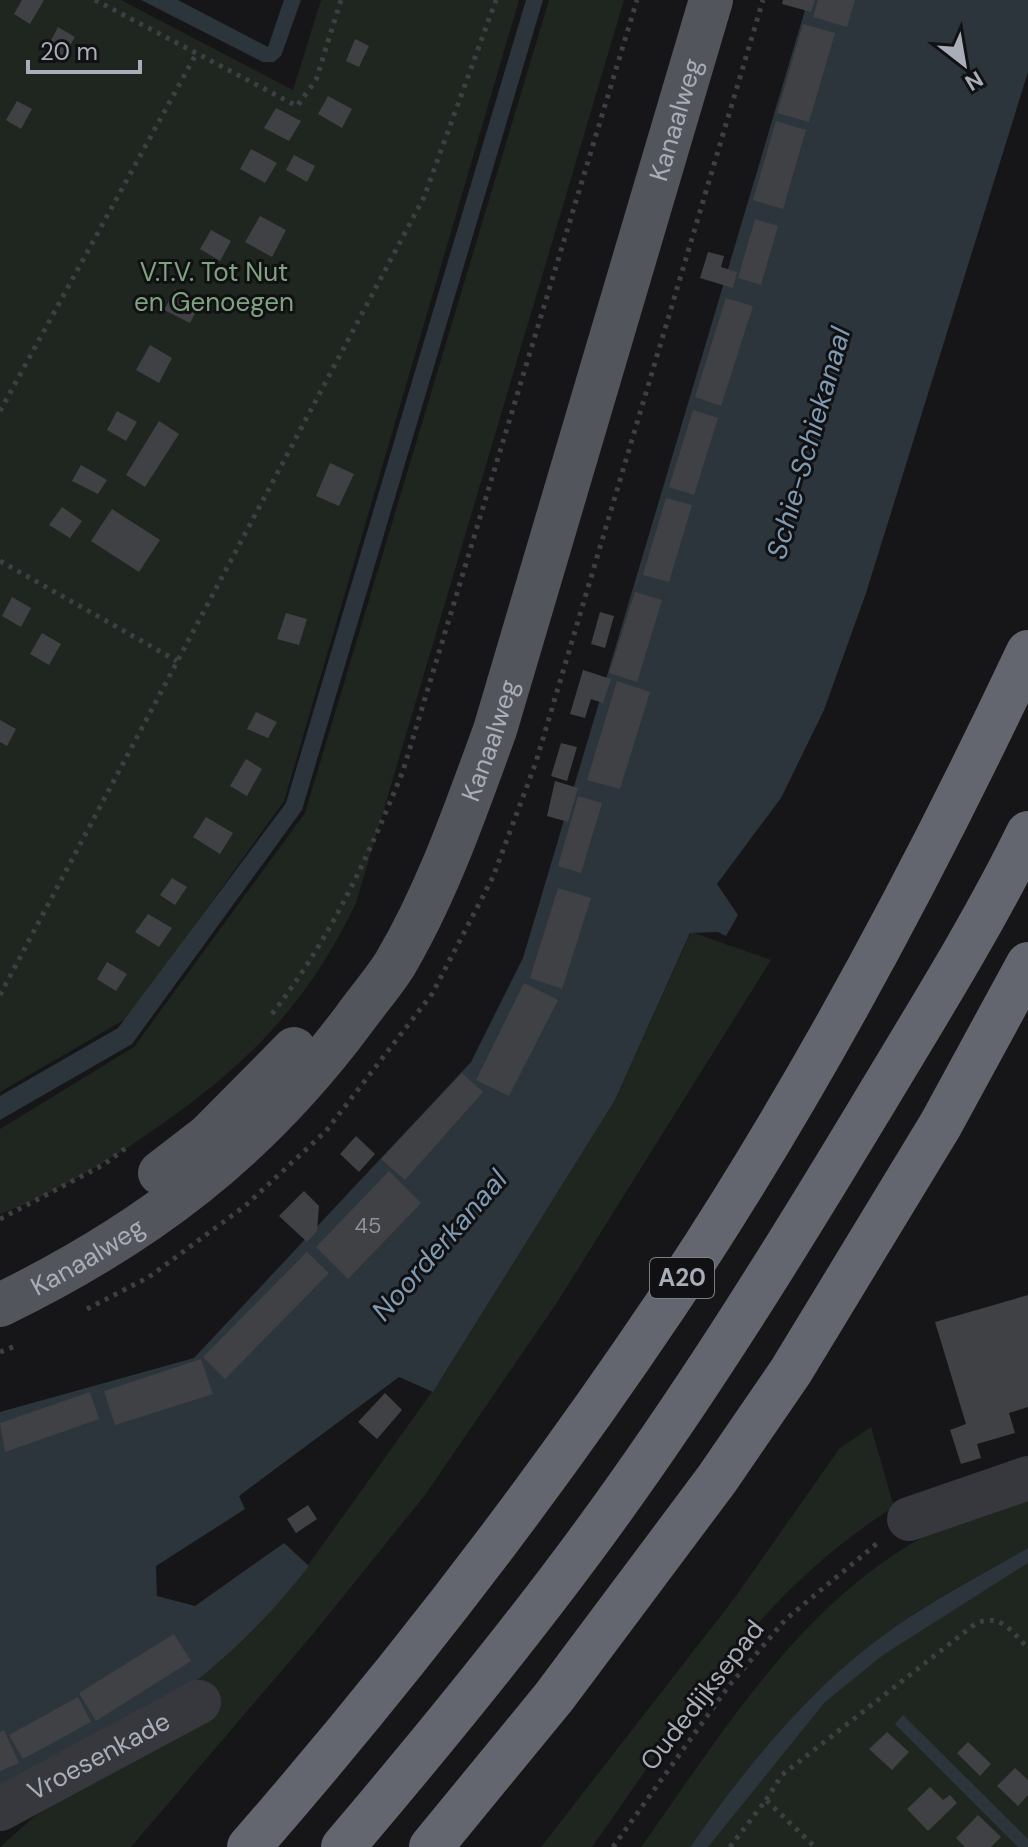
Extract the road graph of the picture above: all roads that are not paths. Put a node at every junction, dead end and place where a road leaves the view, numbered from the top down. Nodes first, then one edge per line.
1 (679, 0) edge
2 (711, 0) edge
3 (1028, 652) edge
4 (1028, 833) edge
5 (1028, 964) edge
6 (0, 1271) edge
7 (0, 1305) edge
8 (1028, 1478) edge
9 (909, 1519) road end
10 (199, 1702) dead end
11 (0, 1809) edge
12 (249, 1847) edge
13 (343, 1847) edge
14 (431, 1847) edge

1 - 6 main road, Kanaalweg
2 - 7 main road, Kanaalweg
3 - 12 highway, A20
4 - 13 highway, A20
5 - 14 highway
8 - 9 street
10 - 11 street, Vroesenkade

